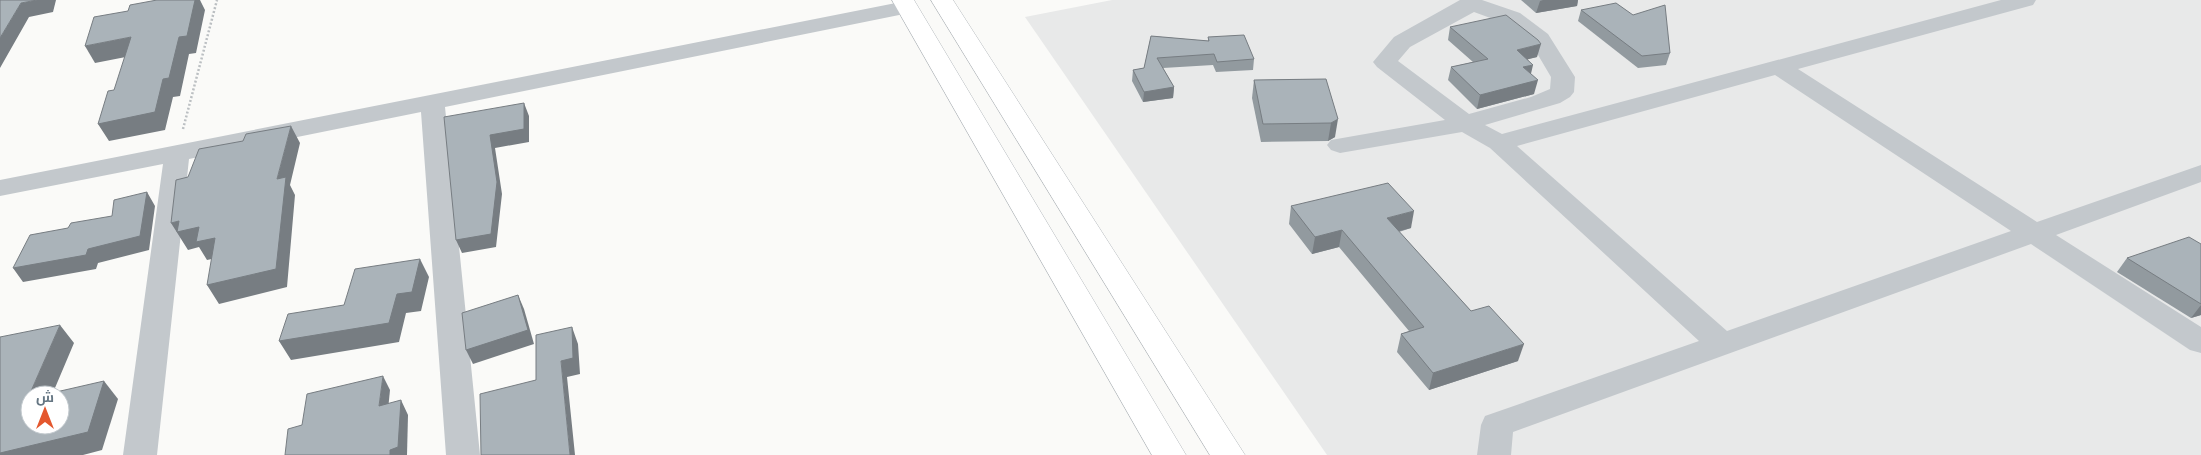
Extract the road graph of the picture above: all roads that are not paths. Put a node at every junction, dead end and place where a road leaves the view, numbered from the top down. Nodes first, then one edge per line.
1 (942, 0) edge
2 (2025, 0) edge
3 (1471, 2) edge
4 (905, 3) edge
5 (1779, 67) junction
6 (432, 102) junction
7 (1466, 124) junction
8 (1498, 143) junction
9 (1340, 145) dead end
10 (177, 154) junction
11 (2201, 173) edge
12 (0, 188) edge
13 (2034, 232) junction
14 (2201, 342) edge
15 (1722, 344) junction
16 (140, 455) edge
17 (463, 455) edge
18 (1169, 455) edge
19 (1228, 455) edge
20 (1494, 455) edge

1 - 19 highway
2 - 5 street
3 - 7 street
3 - 7 street
4 - 6 street
4 - 18 highway
5 - 8 street
5 - 13 street
6 - 10 street
6 - 17 street
7 - 8 street
7 - 9 street
8 - 15 street
10 - 12 street
10 - 16 street
11 - 13 street
13 - 14 street
13 - 15 street
15 - 20 street

